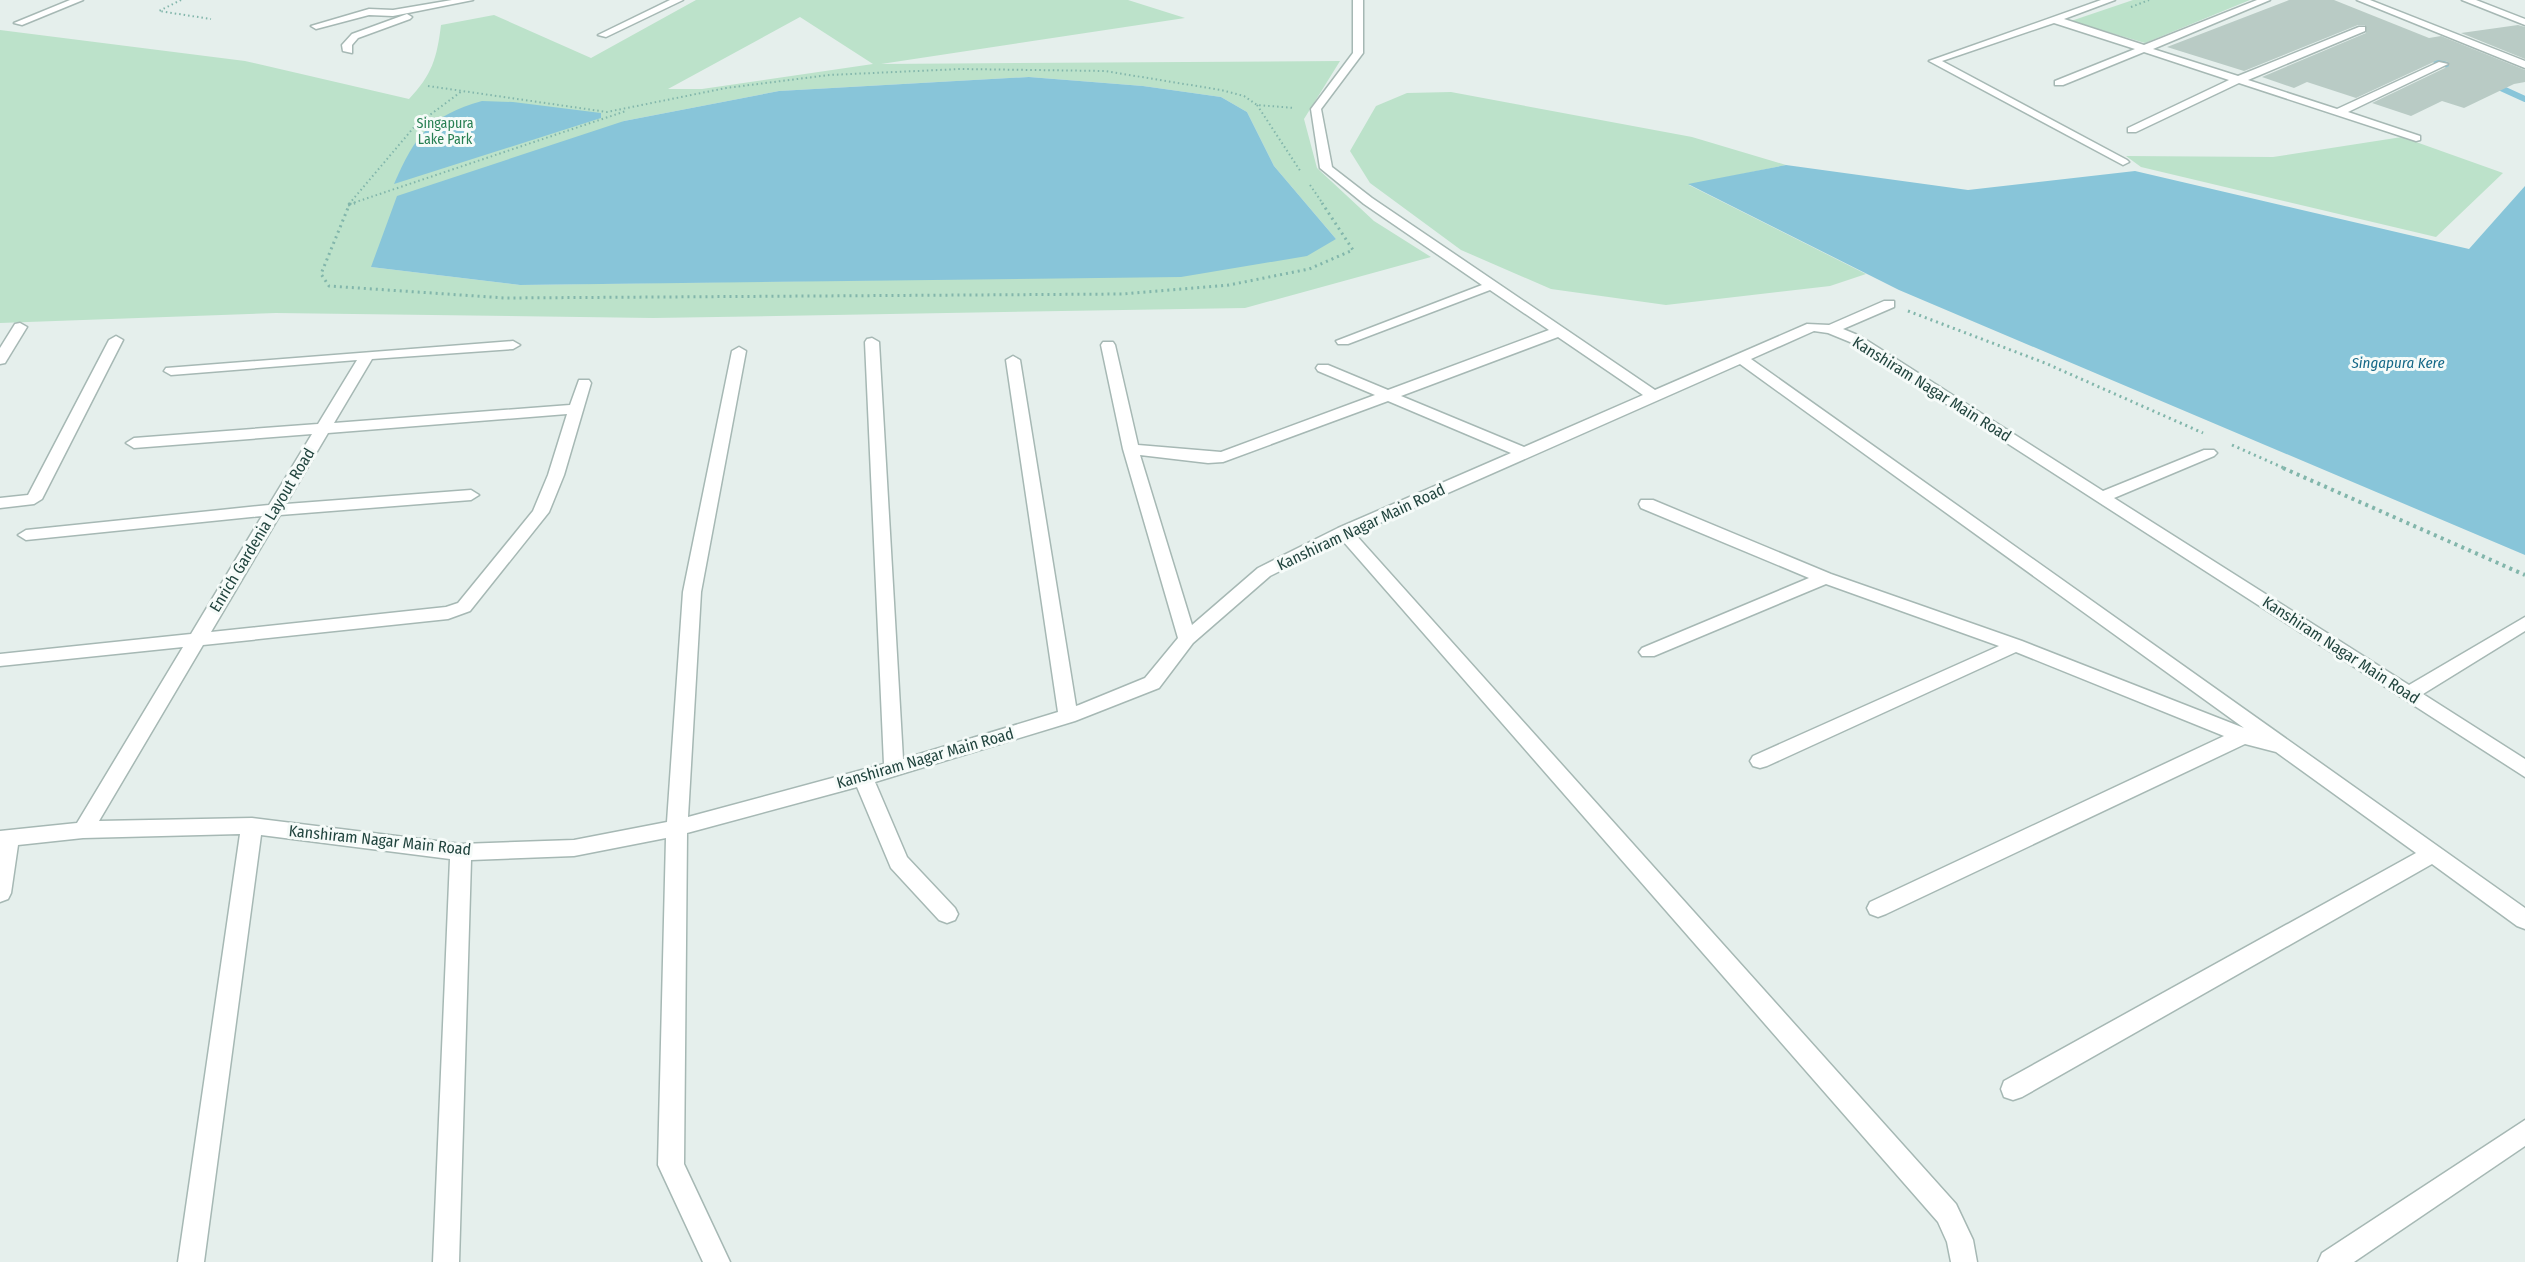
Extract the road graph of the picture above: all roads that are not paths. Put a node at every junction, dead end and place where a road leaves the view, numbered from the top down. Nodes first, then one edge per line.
1 (78, 0) edge
2 (468, 0) edge
3 (678, 0) edge
4 (1358, 0) edge
5 (2110, 0) edge
6 (2265, 0) edge
7 (2362, 0) edge
8 (2467, 0) edge
9 (413, 9) junction
10 (2053, 19) junction
11 (2525, 22) edge
12 (19, 23) dead end
13 (316, 26) dead end
14 (2362, 29) dead end
15 (603, 35) dead end
16 (2142, 49) junction
17 (348, 51) dead end
18 (2443, 64) dead end
19 (2525, 65) edge
20 (2238, 80) junction
21 (2058, 83) dead end
22 (2337, 112) junction
23 (2132, 130) dead end
24 (2416, 138) dead end
25 (2123, 162) dead end
26 (1490, 286) junction
27 (1889, 304) dead end
28 (20, 327) dead end
29 (1831, 329) junction
30 (1560, 331) junction
31 (116, 340) dead end
32 (1343, 341) dead end
33 (872, 342) dead end
34 (513, 345) dead end
35 (1108, 345) dead end
36 (739, 351) dead end
37 (367, 354) junction
38 (1741, 358) junction
39 (0, 360) edge
40 (1013, 360) dead end
41 (1323, 368) dead end
42 (171, 371) dead end
43 (584, 383) dead end
44 (1385, 394) junction
45 (1654, 396) junction
46 (574, 408) junction
47 (322, 430) junction
48 (134, 443) dead end
49 (1131, 449) junction
50 (2209, 453) dead end
51 (1527, 454) junction
52 (471, 495) dead end
53 (2101, 497) junction
54 (0, 503) edge
55 (1647, 504) dead end
56 (274, 510) junction
57 (1344, 532) junction
58 (26, 535) dead end
59 (1826, 578) junction
60 (2525, 623) edge
61 (198, 638) junction
62 (1188, 639) junction
63 (2016, 645) junction
64 (1647, 652) dead end
65 (0, 660) edge
66 (2409, 694) junction
67 (1068, 716) junction
68 (2243, 736) junction
69 (2287, 749) junction
70 (1760, 761) dead end
71 (894, 769) junction
72 (2525, 769) edge
73 (863, 777) junction
74 (252, 826) junction
75 (677, 828) junction
76 (82, 830) junction
77 (5, 839) edge
78 (461, 852) junction
79 (2432, 854) junction
80 (0, 893) edge
81 (1878, 908) dead end
82 (947, 914) dead end
83 (2525, 921) edge
84 (2013, 1089) dead end
85 (2525, 1132) edge
86 (191, 1262) edge
87 (446, 1262) edge
88 (717, 1262) edge
89 (1964, 1262) edge
90 (2331, 1262) edge

1 - 12 street
2 - 9 street
3 - 15 street
4 - 26 street
5 - 10 street
6 - 16 street
7 - 19 street
8 - 11 street
9 - 13 street
9 - 17 street
10 - 16 street
10 - 25 street
14 - 20 street
16 - 20 street
16 - 21 street
18 - 22 street
20 - 22 street
20 - 23 street
22 - 24 street
26 - 30 street
26 - 32 street
27 - 29 street
28 - 39 street
29 - 38 street, Kanshiram Nagar Main Road
29 - 53 street, Kanshiram Nagar Main Road
30 - 44 street
30 - 45 street
31 - 54 street
33 - 71 street
34 - 37 street
35 - 49 street
36 - 75 street
37 - 42 street
37 - 47 street, Enrich Gardenia Layout Road
38 - 45 street, Kanshiram Nagar Main Road
38 - 69 street
40 - 67 street
41 - 44 street
43 - 46 street
44 - 49 street
44 - 51 street
45 - 51 street, Kanshiram Nagar Main Road
46 - 47 street
46 - 61 street
47 - 48 street
47 - 56 street, Enrich Gardenia Layout Road
49 - 62 street
50 - 53 street
51 - 57 street, Kanshiram Nagar Main Road
52 - 56 street
53 - 66 street, Kanshiram Nagar Main Road
55 - 59 street
56 - 58 street
56 - 61 street, Enrich Gardenia Layout Road
57 - 62 street, Kanshiram Nagar Main Road
57 - 89 street
59 - 63 street
59 - 64 street
60 - 66 street
61 - 65 street
61 - 76 street, Enrich Gardenia Layout Road
62 - 67 street, Kanshiram Nagar Main Road
63 - 68 street
63 - 70 street
66 - 72 street, Kanshiram Nagar Main Road
67 - 71 street, Kanshiram Nagar Main Road
68 - 69 street
68 - 81 street
69 - 79 street
71 - 73 street, Kanshiram Nagar Main Road
73 - 75 street, Kanshiram Nagar Main Road
73 - 82 street
74 - 76 street, Kanshiram Nagar Main Road
74 - 78 street, Kanshiram Nagar Main Road
74 - 86 street
75 - 78 street, Kanshiram Nagar Main Road
75 - 88 street
76 - 77 street, Kanshiram Nagar Main Road
77 - 80 street
78 - 87 street
79 - 83 street
79 - 84 street
85 - 90 street

